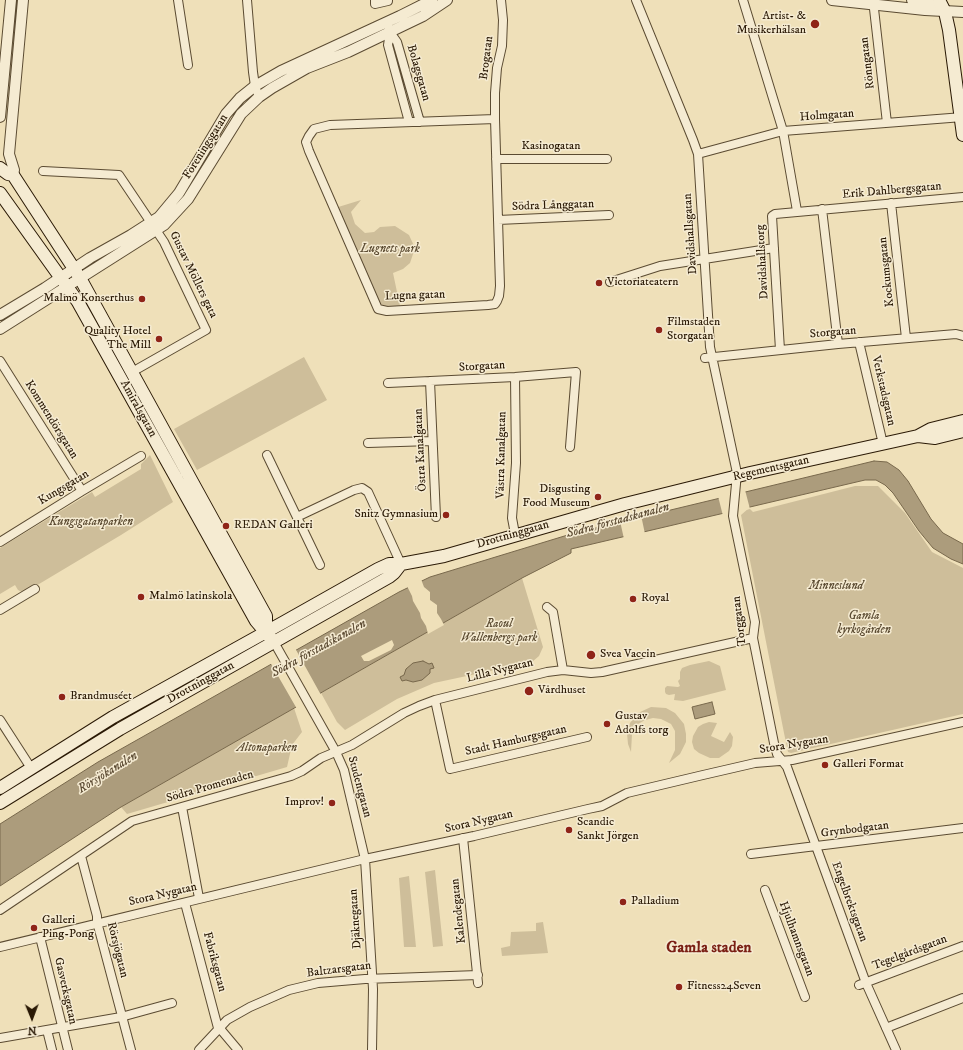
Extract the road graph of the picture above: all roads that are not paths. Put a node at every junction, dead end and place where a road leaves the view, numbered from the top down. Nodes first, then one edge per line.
1 (11, 0) edge
2 (23, 0) edge
3 (178, 0) edge
4 (247, 0) edge
5 (375, 0) edge
6 (388, 0) edge
7 (432, 0) edge
8 (447, 0) edge
9 (501, 0) edge
10 (636, 0) edge
11 (744, 0) edge
12 (832, 0) edge
13 (912, 0) edge
14 (939, 0) edge
15 (873, 2) edge
16 (945, 12) junction
17 (963, 12) edge
18 (388, 27) junction
19 (188, 65) dead end
20 (255, 86) junction
21 (1, 88) edge
22 (259, 97) junction
23 (0, 117) edge
24 (962, 117) edge
25 (496, 119) junction
26 (409, 122) junction
27 (420, 122) junction
28 (887, 123) junction
29 (783, 131) junction
30 (963, 135) edge
31 (698, 154) junction
32 (496, 159) junction
33 (607, 159) dead end
34 (0, 168) edge
35 (43, 171) dead end
36 (13, 175) junction
37 (963, 197) edge
38 (2, 201) edge
39 (891, 203) junction
40 (822, 209) junction
41 (797, 211) junction
42 (609, 215) dead end
43 (498, 220) junction
44 (154, 227) junction
45 (774, 248) junction
46 (705, 258) junction
47 (77, 274) junction
48 (64, 282) junction
49 (610, 282) dead end
50 (0, 315) edge
51 (0, 330) edge
52 (206, 330) joint
53 (960, 335) edge
54 (906, 338) junction
55 (859, 342) junction
56 (838, 344) junction
57 (780, 350) junction
58 (708, 358) junction
59 (0, 360) edge
60 (132, 372) junction
61 (515, 377) junction
62 (430, 381) junction
63 (388, 383) dead end
64 (963, 420) edge
65 (963, 431) edge
66 (918, 436) junction
67 (432, 441) junction
68 (368, 443) dead end
69 (883, 444) junction
70 (570, 447) dead end
71 (267, 455) dead end
72 (141, 456) dead end
73 (738, 476) junction
74 (82, 491) junction
75 (625, 504) joint
76 (297, 517) junction
77 (436, 517) dead end
78 (515, 534) junction
79 (1, 540) edge
80 (401, 564) junction
81 (320, 565) dead end
82 (34, 589) dead end
83 (547, 607) dead end
84 (0, 610) edge
85 (266, 632) junction
86 (753, 638) junction
87 (274, 642) junction
88 (280, 653) joint
89 (563, 670) junction
90 (435, 700) junction
91 (0, 720) edge
92 (963, 722) edge
93 (587, 737) dead end
94 (336, 752) junction
95 (783, 760) junction
96 (31, 768) junction
97 (0, 788) edge
98 (0, 803) edge
99 (182, 808) junction
100 (963, 828) edge
101 (463, 838) junction
102 (817, 847) junction
103 (751, 854) dead end
104 (81, 856) junction
105 (365, 859) junction
106 (764, 890) dead end
107 (200, 898) junction
108 (185, 903) junction
109 (0, 910) edge
110 (97, 922) junction
111 (40, 937) junction
112 (963, 946) edge
113 (0, 947) edge
114 (372, 978) junction
115 (478, 979) joint
116 (862, 984) junction
117 (805, 996) dead end
118 (963, 998) edge
119 (172, 1003) dead end
120 (122, 1017) junction
121 (62, 1027) junction
122 (218, 1028) junction
123 (886, 1028) junction
124 (47, 1030) junction
125 (0, 1038) edge
126 (52, 1050) edge
127 (68, 1050) edge
128 (131, 1050) edge
129 (199, 1050) edge
130 (238, 1050) edge
131 (372, 1050) edge
132 (896, 1050) edge

1 - 21 street
2 - 36 street
3 - 19 street
4 - 20 street
5 - 6 street
7 - 18 street, Föreningsgatan
8 - 18 street, Föreningsgatan
9 - 25 street, Brogatan
10 - 31 street, Davidshallsgatan
11 - 29 street
12 - 15 street
13 - 16 street
14 - 16 main road
15 - 16 street
15 - 28 street, Rönngatan
16 - 17 street
16 - 24 main road
18 - 20 street, Föreningsgatan
18 - 22 street, Föreningsgatan
18 - 26 street, Bolagsgatan
18 - 27 street, Bolagsgatan
20 - 22 street
20 - 44 street, Föreningsgatan
21 - 23 street
22 - 44 street, Föreningsgatan
24 - 28 street, Holmgatan
24 - 30 main road
25 - 27 street, Lugna gatan
25 - 32 street, Lugna gatan
26 - 27 street, Lugna gatan
26 - 43 street, Lugna gatan
28 - 29 street, Holmgatan
29 - 31 street, Holmgatan
29 - 41 street
31 - 46 street, Davidshallsgatan
32 - 33 street, Kasinogatan
32 - 43 street, Lugna gatan
34 - 36 main road, Amiralsgatan
35 - 44 street, Gustav Möllers gata
36 - 47 main road, Amiralsgatan
37 - 39 street, Erik Dahlbergsgatan
38 - 48 main road, Amiralsgatan
39 - 40 street, Erik Dahlbergsgatan
39 - 54 street, Kockumsgatan
40 - 41 street, Davidshallstorg
40 - 56 street
41 - 45 street, Davidshallstorg
42 - 43 street, Södra Långgatan
44 - 47 street, Föreningsgatan
44 - 52 street, Gustav Möllers gata
45 - 46 street
45 - 57 street, Davidshallstorg
46 - 49 street
46 - 58 street, Davidshallsgatan
47 - 48 street, Föreningsgatan
47 - 60 main road, Amiralsgatan
48 - 50 street, Föreningsgatan
48 - 51 street, Föreningsgatan
48 - 85 main road, Amiralsgatan
52 - 60 street, Amiralsgatan
53 - 54 street, Storgatan
54 - 55 street, Storgatan
55 - 56 street, Storgatan
55 - 69 street, Verkstadsgatan
56 - 57 street, Storgatan
57 - 58 street, Storgatan
58 - 73 street, Davidshallsgatan
59 - 74 street, Kommendörsgatan
60 - 85 main road, Amiralsgatan
61 - 62 street, Storgatan
61 - 70 street, Storgatan
61 - 78 street, Västra Kanalgatan
62 - 63 street, Storgatan
62 - 67 street, Östra Kanalgatan
64 - 66 main road, Regementsgatan
65 - 66 main road, Regementsgatan
66 - 69 main road, Regementsgatan
67 - 68 street
67 - 77 street, Östra Kanalgatan
69 - 73 main road, Regementsgatan
71 - 76 street
72 - 74 street, Kungsgatan
73 - 75 main road, Regementsgatan
73 - 86 street, Torggatan
74 - 79 street, Kungsgatan
75 - 78 main road, Drottninggatan
76 - 80 street
76 - 81 street
78 - 80 main road, Drottninggatan
80 - 85 main road, Drottninggatan
80 - 87 main road, Drottninggatan
82 - 84 street
83 - 89 street
85 - 87 main road, Amiralsgatan
85 - 96 main road, Drottninggatan
86 - 89 street, Lilla Nygatan
86 - 95 street, Torggatan
87 - 88 street, Amiralsgatan
87 - 98 main road, Drottninggatan
88 - 94 street, Studentgatan
89 - 90 street, Lilla Nygatan
90 - 93 street, Stadt Hamburgsgatan
90 - 94 street, Södra Promenaden
91 - 96 street
92 - 95 street, Stora Nygatan
94 - 99 street, Södra Promenaden
94 - 105 street, Studentgatan
95 - 101 street, Stora Nygatan
95 - 102 street, Engelbrektsgatan
96 - 97 main road, Drottninggatan
99 - 104 street, Södra Promenaden
99 - 107 street
100 - 102 street, Grynbodgatan
101 - 105 street, Stora Nygatan
101 - 115 street, Kalendegatan
102 - 103 street, Grynbodgatan
102 - 116 street, Engelbrektsgatan
104 - 109 street, Södra Promenaden
104 - 110 street, Rörsjögatan
105 - 107 street, Stora Nygatan
105 - 114 street, Djäknegatan
106 - 117 street, Hjulhamnsgatan
107 - 108 street, Stora Nygatan
108 - 110 street, Stora Nygatan
108 - 122 street, Fabriksgatan
110 - 111 street, Stora Nygatan
110 - 120 street, Rörsjögatan
111 - 113 street, Stora Nygatan
111 - 121 street, Gasverksgatan
112 - 116 street, Tegelgårdsgatan
114 - 115 street, Baltzarsgatan
114 - 122 street, Baltzarsgatan
114 - 131 street, Djäknegatan
116 - 123 street, Engelbrektsgatan
118 - 123 street
119 - 120 street
120 - 121 street
120 - 128 street, Rörsjögatan
121 - 124 street
121 - 127 street, Gasverksgatan
122 - 129 street, Baltzarsgatan
122 - 130 street
123 - 132 street, Engelbrektsgatan
124 - 125 street
124 - 126 street

